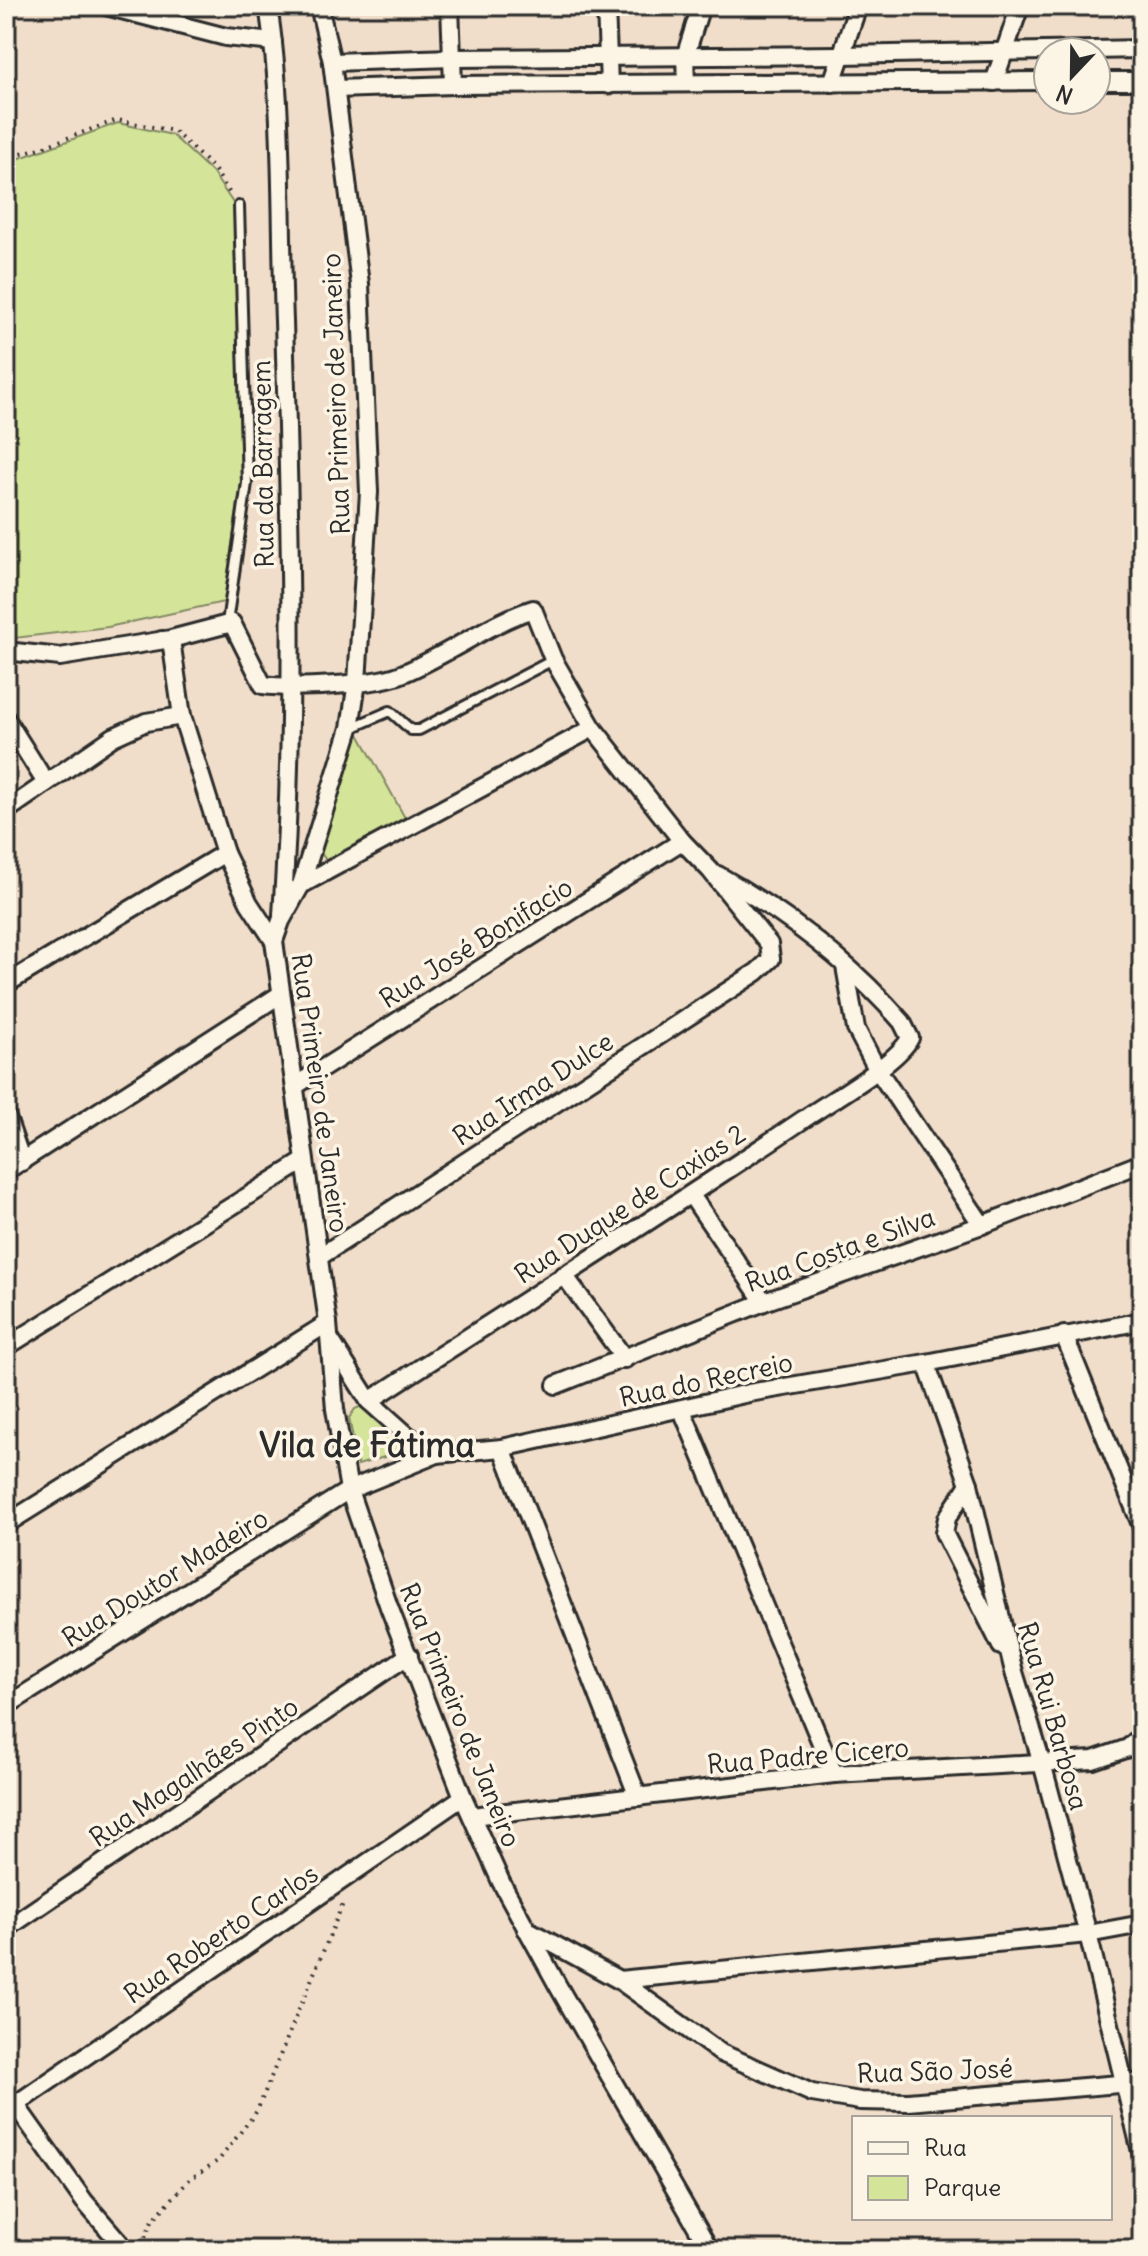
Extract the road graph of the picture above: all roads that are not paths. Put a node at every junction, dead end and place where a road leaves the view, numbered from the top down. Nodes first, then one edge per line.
1 (106, 6) edge
2 (268, 6) edge
3 (319, 6) edge
4 (450, 6) edge
5 (606, 6) edge
6 (701, 6) edge
7 (858, 6) edge
8 (1020, 6) edge
9 (273, 42) junction
10 (1142, 49) edge
11 (1006, 50) junction
12 (842, 55) junction
13 (685, 57) junction
14 (452, 58) junction
15 (609, 58) junction
16 (332, 62) junction
17 (1032, 81) edge
18 (1112, 81) edge
19 (1142, 81) edge
20 (994, 82) junction
21 (686, 83) junction
22 (832, 83) junction
23 (453, 85) junction
24 (609, 85) junction
25 (336, 89) junction
26 (239, 206) road end
27 (227, 623) junction
28 (156, 640) junction
29 (6, 651) edge
30 (553, 659) junction
31 (357, 682) junction
32 (291, 686) junction
33 (182, 716) junction
34 (6, 719) edge
35 (350, 728) junction
36 (593, 728) junction
37 (46, 783) junction
38 (6, 811) edge
39 (682, 841) junction
40 (225, 853) junction
41 (710, 870) junction
42 (301, 885) junction
43 (281, 921) junction
44 (274, 941) junction
45 (845, 966) junction
46 (6, 984) edge
47 (281, 994) junction
48 (877, 1069) junction
49 (295, 1086) junction
50 (6, 1115) edge
51 (304, 1161) junction
52 (22, 1162) junction
53 (1142, 1163) edge
54 (6, 1171) edge
55 (691, 1195) junction
56 (982, 1225) junction
57 (319, 1257) junction
58 (564, 1275) junction
59 (764, 1302) junction
60 (1142, 1321) edge
61 (329, 1331) junction
62 (1064, 1335) junction
63 (6, 1347) edge
64 (625, 1359) junction
65 (926, 1363) junction
66 (556, 1385) dead end
67 (369, 1401) junction
68 (682, 1410) junction
69 (502, 1448) junction
70 (437, 1454) junction
71 (969, 1484) junction
72 (349, 1490) junction
73 (6, 1524) edge
74 (1142, 1527) edge
75 (409, 1655) junction
76 (1014, 1672) junction
77 (6, 1706) edge
78 (1142, 1735) edge
79 (1042, 1763) junction
80 (834, 1774) junction
81 (463, 1797) junction
82 (638, 1797) junction
83 (472, 1816) junction
84 (1142, 1924) edge
85 (525, 1928) junction
86 (6, 1929) edge
87 (1088, 1934) junction
88 (619, 1980) junction
89 (1142, 2082) edge
90 (1125, 2084) junction
91 (10, 2108) edge
92 (1142, 2156) edge
93 (126, 2250) edge
94 (710, 2250) edge

1 - 9 street
2 - 9 street, Rua da Barragem
3 - 16 street, Rua Primeiro de Janeiro
4 - 14 street
5 - 15 street
6 - 13 street
7 - 12 street
8 - 11 street
9 - 32 street, Rua da Barragem
10 - 11 street
11 - 12 street
11 - 20 street
12 - 13 street
12 - 22 street
13 - 15 street
13 - 21 street
14 - 15 street
14 - 16 street
14 - 23 street
15 - 24 street
16 - 25 street, Rua Primeiro de Janeiro
17 - 20 street
18 - 19 street
20 - 22 street
21 - 22 street
21 - 24 street
23 - 24 street
23 - 25 street
25 - 31 street, Rua Primeiro de Janeiro
26 - 27 lane, Rua da Barragem
27 - 28 street
27 - 32 street
28 - 29 street
28 - 33 street
30 - 31 street
30 - 35 lane
30 - 36 street
31 - 32 street
31 - 35 street, Rua Primeiro de Janeiro
32 - 43 street, Rua da Barragem
33 - 37 street
33 - 40 street
34 - 37 street
35 - 42 street, Rua Primeiro de Janeiro
36 - 39 street
36 - 42 street
37 - 38 street
39 - 41 street
39 - 49 street, Rua José Bonifacio
40 - 44 street
40 - 46 street
41 - 45 street
41 - 57 street, Rua Irma Dulce
42 - 43 street, Rua Primeiro de Janeiro
43 - 44 street, Rua Primeiro de Janeiro
44 - 47 street, Rua Primeiro de Janeiro
45 - 48 street
45 - 48 street, Rua Duque de Caxias 2
47 - 49 street, Rua Primeiro de Janeiro
47 - 52 street
48 - 55 street, Rua Duque de Caxias 2
48 - 56 street
49 - 51 street, Rua Primeiro de Janeiro
50 - 52 street
51 - 57 street, Rua Primeiro de Janeiro
51 - 63 street
52 - 54 street
53 - 56 street, Rua Costa e Silva
55 - 58 street, Rua Duque de Caxias 2
55 - 59 street
56 - 59 street, Rua Costa e Silva
57 - 61 street, Rua Primeiro de Janeiro
58 - 64 street
58 - 67 street, Rua Duque de Caxias 2
59 - 64 street, Rua Costa e Silva
60 - 62 street, Rua do Recreio
61 - 67 street
61 - 72 street, Rua Primeiro de Janeiro
61 - 73 street
62 - 65 street, Rua do Recreio
62 - 74 street
64 - 66 street, Rua Costa e Silva
65 - 68 street, Rua do Recreio
65 - 71 street, Rua Rui Barbosa
67 - 70 street
68 - 69 street, Rua do Recreio
68 - 80 street
69 - 70 street, Rua do Recreio
69 - 82 street
70 - 72 street, Rua Doutor Madeiro
71 - 76 street, Rua Rui Barbosa
71 - 76 street
72 - 75 street, Rua Primeiro de Janeiro
72 - 77 street, Rua Doutor Madeiro
75 - 81 street, Rua Primeiro de Janeiro
75 - 86 street, Rua Magalhães Pinto
76 - 79 street, Rua Rui Barbosa
78 - 79 street, Rua Padre Cicero
79 - 80 street, Rua Padre Cicero
79 - 87 street, Rua Rui Barbosa
80 - 82 street, Rua Padre Cicero
81 - 83 street, Rua Primeiro de Janeiro
81 - 91 street, Rua Roberto Carlos
82 - 83 street, Rua Padre Cicero
83 - 85 street, Rua Primeiro de Janeiro
84 - 87 street
85 - 88 street, Rua São José
85 - 94 street, Rua Primeiro de Janeiro
87 - 88 street
87 - 90 street, Rua Rui Barbosa
88 - 90 street, Rua São José
89 - 90 street, Rua São José
90 - 92 street, Rua Rui Barbosa
91 - 93 street

